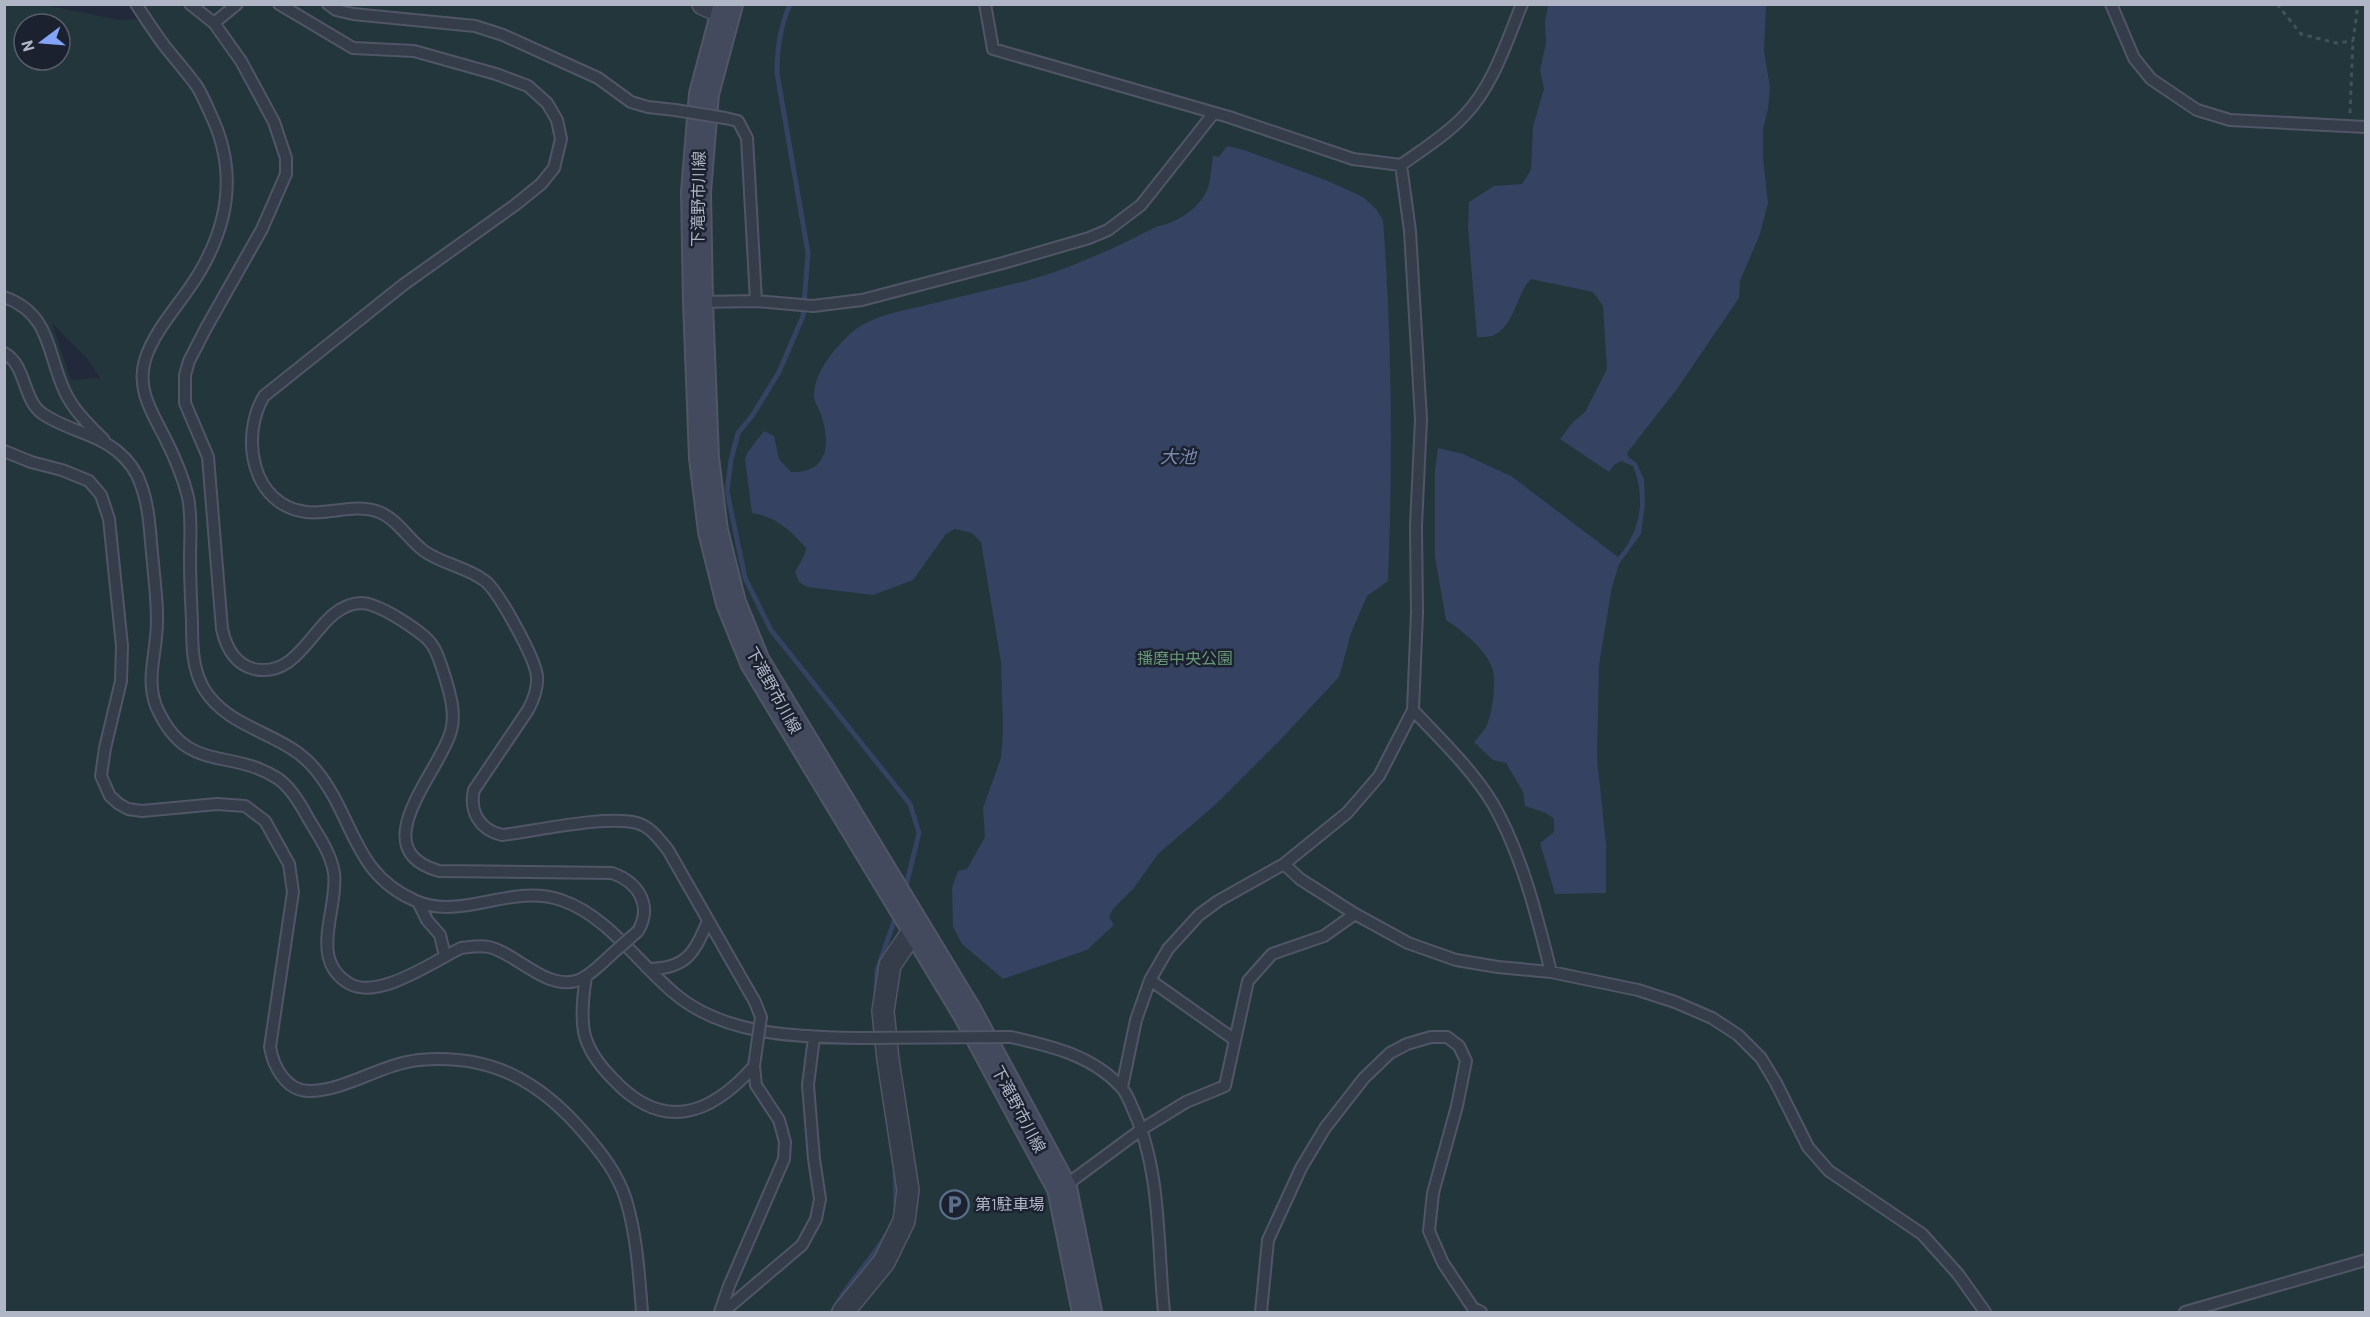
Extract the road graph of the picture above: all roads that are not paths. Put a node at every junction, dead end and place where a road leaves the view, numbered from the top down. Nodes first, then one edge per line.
1 (136, 4) edge
2 (190, 4) edge
3 (237, 4) edge
4 (279, 4) edge
5 (328, 4) edge
6 (985, 4) edge
7 (1522, 4) edge
8 (2111, 4) edge
9 (719, 7) edge
10 (214, 23) junction
11 (1213, 114) junction
12 (2366, 127) edge
13 (1401, 165) junction
14 (4, 297) edge
15 (756, 301) junction
16 (698, 302) junction
17 (4, 353) edge
18 (111, 447) junction
19 (4, 451) edge
20 (10, 457) edge
21 (1413, 710) junction
22 (1284, 864) junction
23 (418, 902) junction
24 (1355, 914) junction
25 (708, 921) junction
26 (916, 927) junction
27 (445, 956) junction
28 (650, 969) junction
29 (1551, 972) junction
30 (586, 977) junction
31 (1150, 980) junction
32 (814, 1037) junction
33 (1235, 1040) junction
34 (754, 1066) junction
35 (1122, 1087) junction
36 (1142, 1129) junction
37 (1062, 1188) junction
38 (2366, 1260) edge
39 (642, 1312) edge
40 (722, 1312) edge
41 (843, 1312) edge
42 (1087, 1312) edge
43 (1164, 1312) edge
44 (1261, 1312) edge
45 (1481, 1312) edge
46 (1985, 1312) edge
47 (2185, 1312) edge

1 - 23 lane
2 - 10 lane
3 - 10 lane
4 - 25 lane
5 - 15 lane, bridge
6 - 11 lane
7 - 13 lane
8 - 12 lane
9 - 16 main road, 下滝野市川線
10 - 30 lane, bridge
11 - 13 lane
11 - 15 lane
13 - 21 lane
14 - 18 lane
15 - 16 lane
16 - 26 main road, 下滝野市川線
17 - 18 lane
18 - 27 lane
19 - 20 lane
20 - 39 lane
21 - 22 lane
21 - 29 lane
22 - 24 lane
22 - 31 lane
23 - 27 lane
23 - 28 lane
24 - 29 lane
24 - 33 lane
25 - 28 lane
25 - 34 lane, bridge
26 - 37 main road, 下滝野市川線
26 - 41 street
27 - 30 lane
28 - 32 lane
29 - 46 lane
30 - 34 lane
31 - 33 lane
31 - 35 lane
32 - 35 lane, bridge
32 - 40 lane
33 - 36 lane
34 - 40 lane
35 - 36 lane
36 - 37 lane
36 - 43 lane
37 - 42 main road, 下滝野市川線
38 - 47 lane
44 - 45 lane

